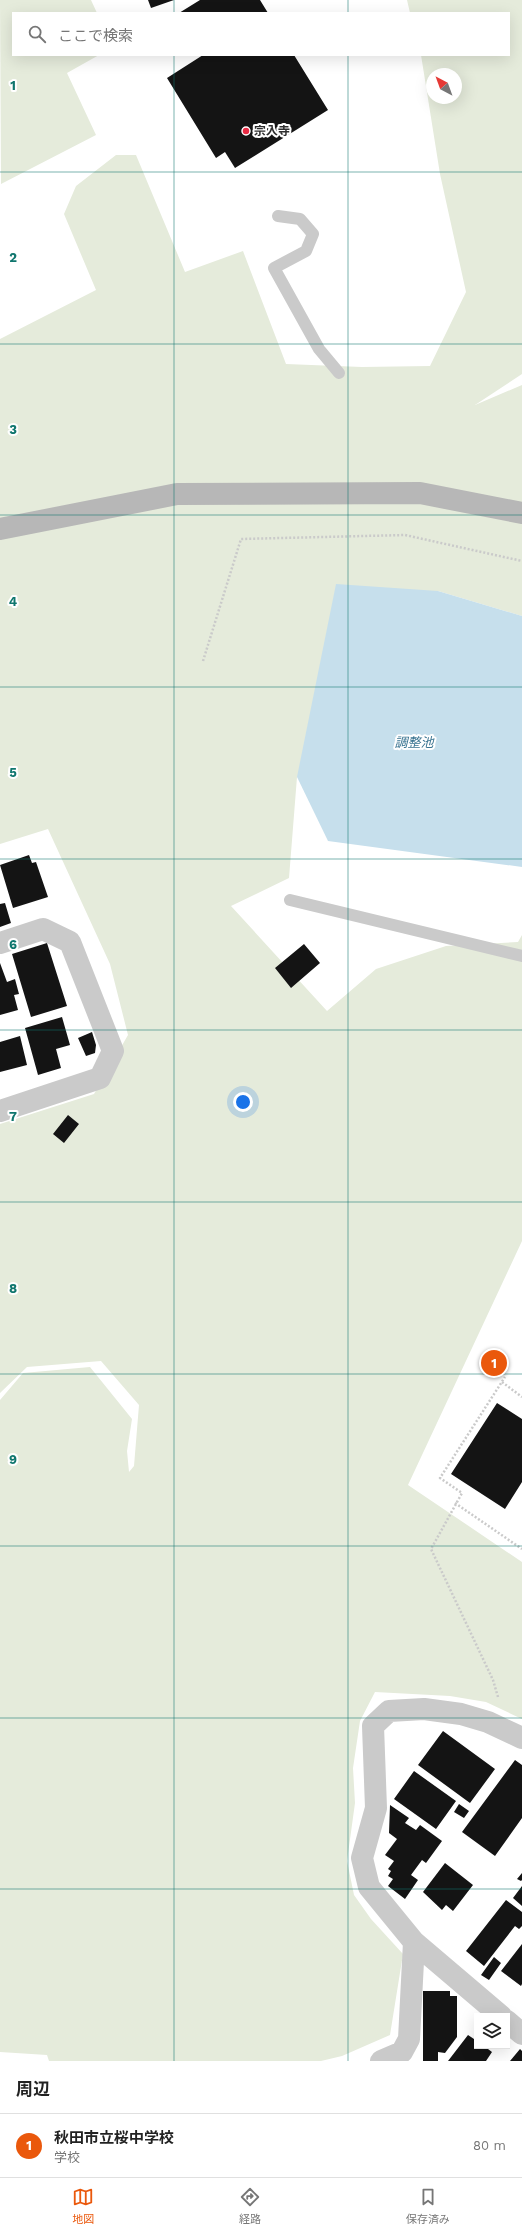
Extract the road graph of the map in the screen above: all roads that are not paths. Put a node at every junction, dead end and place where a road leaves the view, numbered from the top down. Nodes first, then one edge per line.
1 (278, 216) dead end
2 (339, 373) dead end
3 (522, 513) edge
4 (0, 529) edge
5 (290, 900) dead end
6 (0, 943) edge
7 (522, 956) edge
8 (0, 1111) edge
9 (522, 1738) edge
10 (414, 1942) junction
11 (497, 2013) edge
12 (510, 2024) edge
13 (522, 2034) edge
14 (381, 2061) edge

1 - 2 lane
3 - 4 street
5 - 7 lane
6 - 8 street
9 - 10 street
10 - 11 street
10 - 14 street
12 - 13 street

